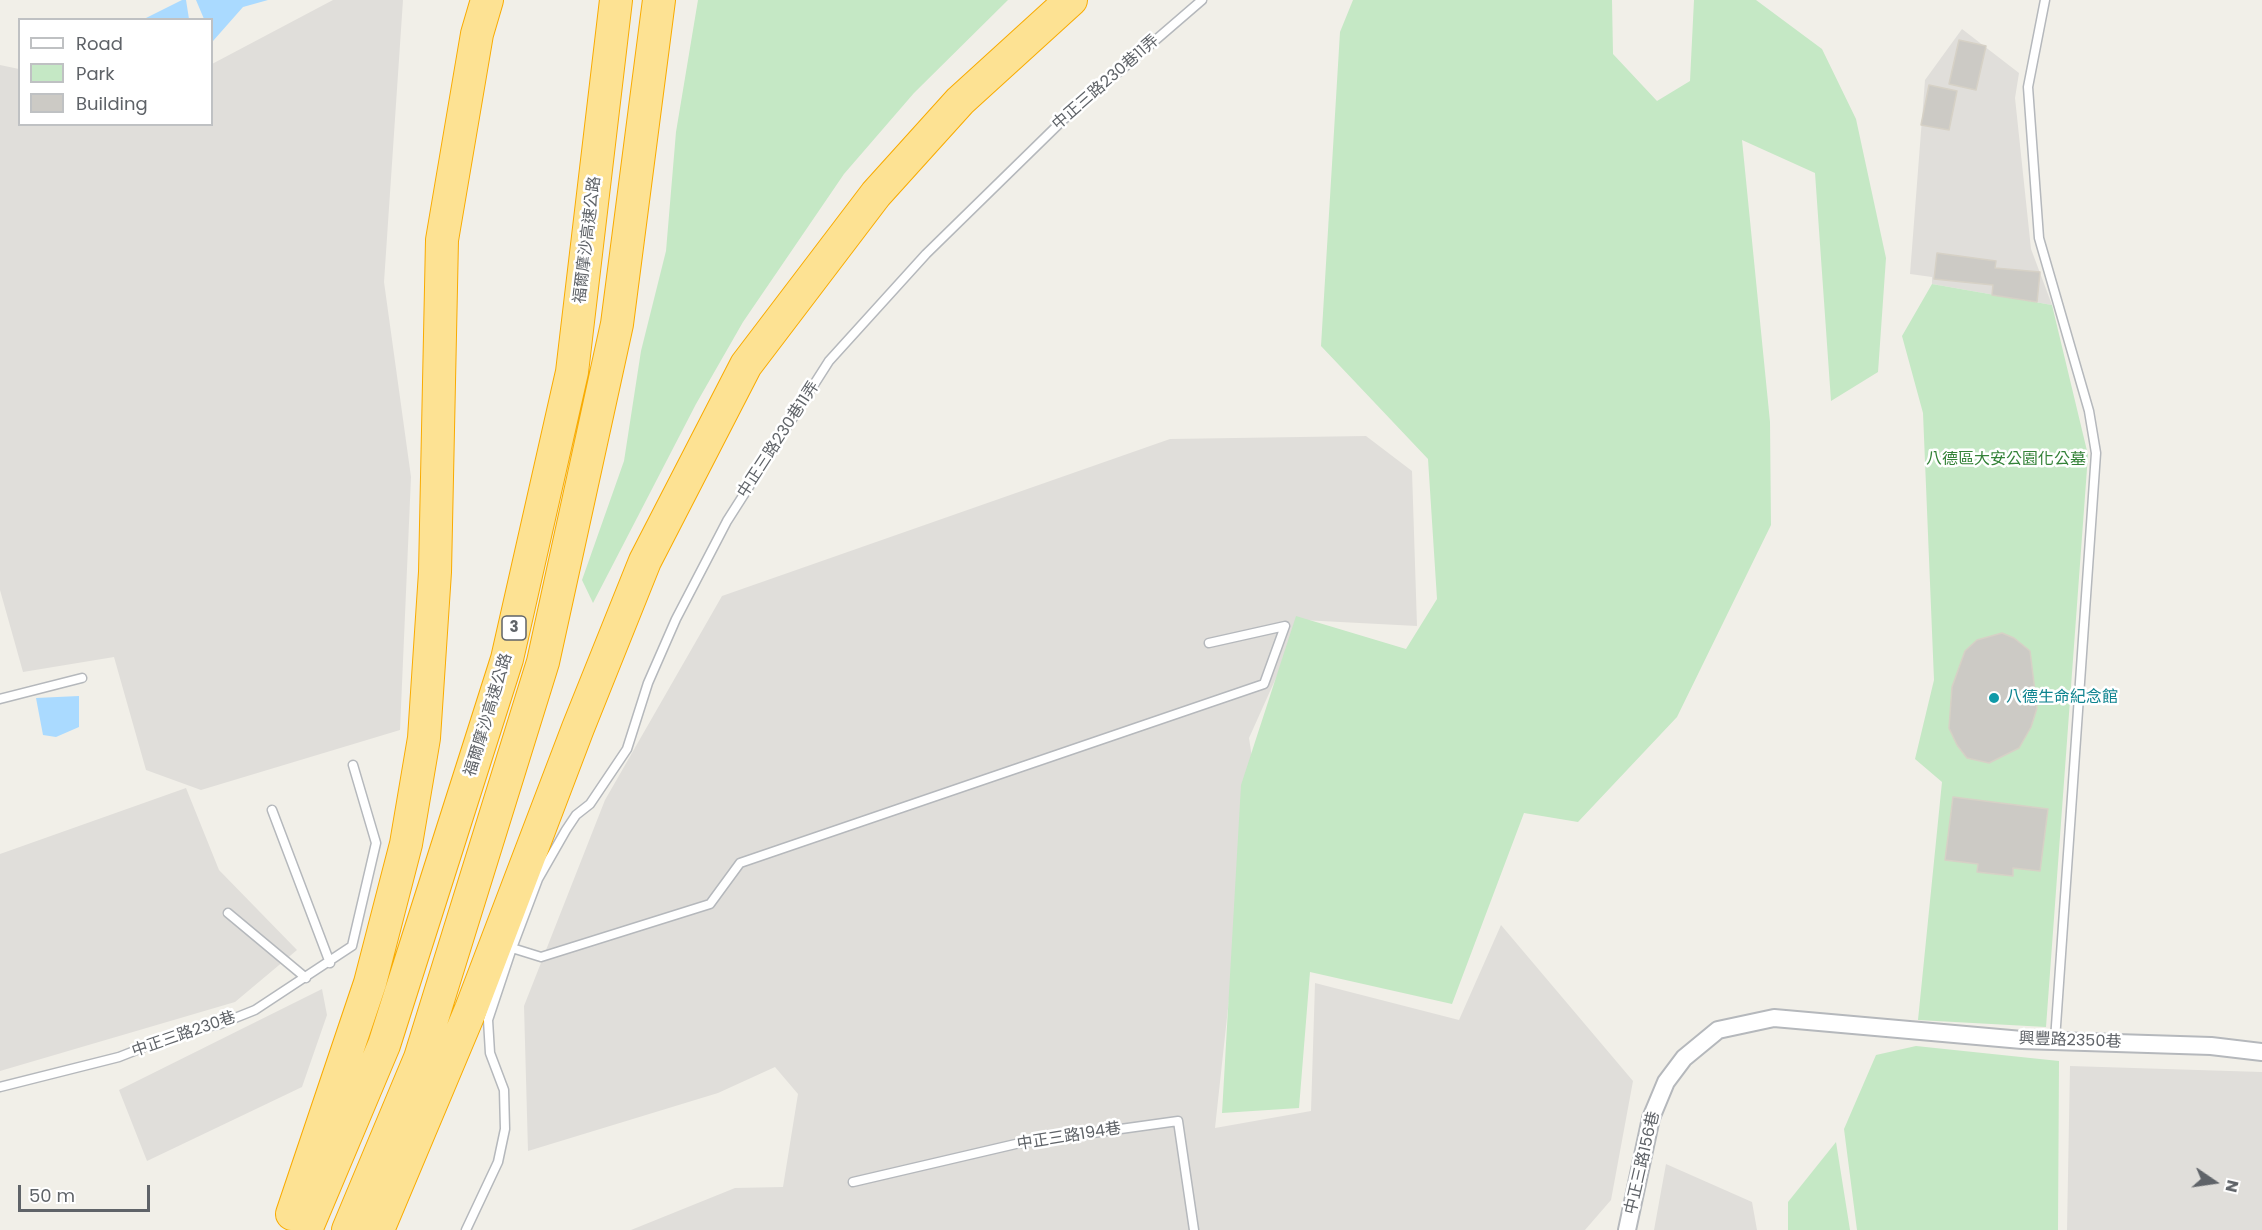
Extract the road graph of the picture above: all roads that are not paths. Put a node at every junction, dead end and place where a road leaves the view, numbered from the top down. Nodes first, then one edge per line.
1 (488, 0) edge
2 (616, 0) edge
3 (658, 0) edge
4 (1071, 0) edge
5 (1202, 0) edge
6 (2045, 0) edge
7 (1209, 643) dead end
8 (82, 678) dead end
9 (0, 699) edge
10 (353, 765) dead end
11 (272, 810) dead end
12 (228, 913) dead end
13 (512, 948) junction
14 (330, 963) junction
15 (306, 978) junction
16 (1878, 1029) joint
17 (2055, 1040) junction
18 (2262, 1052) edge
19 (0, 1087) edge
20 (853, 1182) dead end
21 (286, 1230) edge
22 (306, 1230) edge
23 (348, 1230) edge
24 (378, 1230) edge
25 (466, 1230) edge
26 (1194, 1230) edge
27 (1627, 1230) edge

1 - 21 highway
2 - 22 highway, 福爾摩沙高速公路 / 3
3 - 23 highway, 3
4 - 24 highway
5 - 13 lane, 中正三路230巷11弄
6 - 17 lane
7 - 13 lane
8 - 9 lane
10 - 14 lane, 中正三路230巷
11 - 14 lane
12 - 15 lane
13 - 25 lane, 中正三路230巷11弄
14 - 15 lane, 中正三路230巷
15 - 19 lane, 中正三路230巷
16 - 17 street, 興豐路2350巷
16 - 27 street, 中正三路156巷
17 - 18 street, 興豐路2350巷
20 - 26 lane, 中正三路194巷

